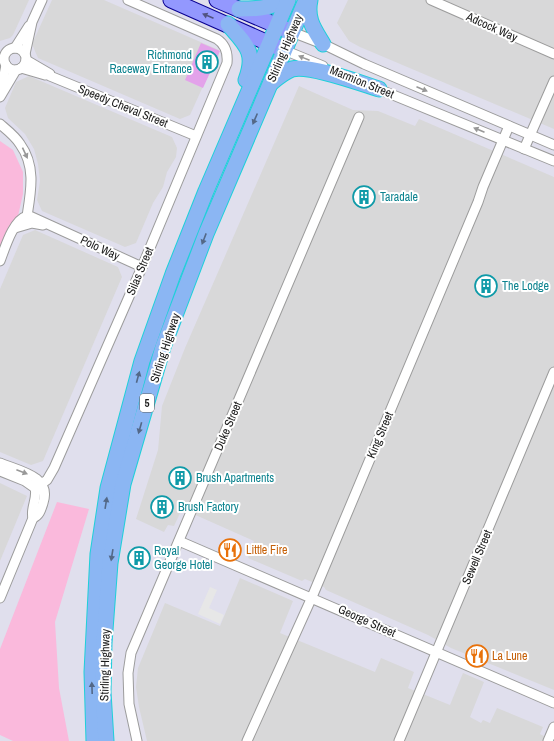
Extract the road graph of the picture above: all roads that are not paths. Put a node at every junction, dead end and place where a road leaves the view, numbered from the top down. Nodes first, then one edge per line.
1 (42, 0) edge
2 (128, 0) edge
3 (171, 0) edge
4 (217, 0) edge
5 (283, 0) edge
6 (288, 0) edge
7 (306, 0) edge
8 (310, 0) edge
9 (431, 0) edge
10 (239, 9) junction
11 (32, 22) junction
12 (228, 24) junction
13 (277, 26) junction
14 (292, 32) junction
15 (269, 44) junction
16 (323, 44) junction
17 (7, 50) edge
18 (284, 50) junction
19 (554, 54) edge
20 (4, 62) edge
21 (22, 63) junction
22 (554, 81) edge
23 (270, 83) junction
24 (379, 89) junction
25 (0, 96) edge
26 (359, 117) dead end
27 (0, 124) edge
28 (509, 126) junction
29 (530, 135) junction
30 (196, 136) junction
31 (503, 140) junction
32 (554, 145) edge
33 (524, 149) junction
34 (554, 161) edge
35 (206, 191) junction
36 (29, 219) junction
37 (0, 261) edge
38 (142, 267) junction
39 (554, 372) edge
40 (0, 463) edge
41 (0, 471) edge
42 (39, 486) junction
43 (179, 541) junction
44 (312, 597) junction
45 (0, 598) edge
46 (436, 653) junction
47 (554, 702) edge
48 (554, 727) edge
49 (94, 741) edge
50 (106, 741) edge
51 (137, 741) edge
52 (247, 741) edge
53 (399, 741) edge
54 (548, 741) edge

1 - 11 street
2 - 30 street, Silas Street
12 -> 3 main road, Marmion Street
4 - 10 main road, Marmion Street
5 - 10 highway
6 - 13 highway, Stirling Highway / 5
7 - 14 highway, Stirling Highway / 5
8 - 16 highway
9 - 19 street, Adcock Way
10 - 13 main road, Marmion Street
11 - 17 street
11 - 21 street
12 - 15 main road, Marmion Street
12 - 35 highway
13 - 14 main road, Marmion Street
13 - 15 highway, Stirling Highway / 5
14 - 16 street, Marmion Street
14 - 18 highway, Stirling Highway / 5
15 - 18 main road, Marmion Street
15 - 35 highway, Stirling Highway / 5
16 -> 28 street, Marmion Street
17 - 20 street
17 - 21 street
18 - 23 highway, Stirling Highway / 5
24 -> 18 street, Marmion Street
20 - 21 street
20 - 25 street
21 - 25 street
21 - 30 street, Speedy Cheval Street
22 - 29 street
23 - 24 highway
23 -> 50 highway, Stirling Highway / 5
31 -> 24 street, Marmion Street
26 - 43 street, Duke Street
27 -> 36 street
28 - 29 street, Marmion Street
28 - 31 street, King Street
29 - 32 street, Marmion Street
29 - 33 street
30 - 38 street, Silas Street
31 - 33 street, Marmion Street
31 - 44 street, King Street
33 - 34 street, Marmion Street
49 -> 35 highway, Stirling Highway / 5
36 - 37 street
36 - 38 street, Polo Way
38 - 42 street, Silas Street
39 - 46 street, Sewell Street
40 -> 42 street
41 - 42 street
42 - 45 street
43 - 44 street, George Street
43 - 51 street, Duke Street
44 - 46 street, George Street
44 - 52 street, King Street
46 - 47 street, George Street
46 - 53 street, Sewell Street
48 - 54 street

